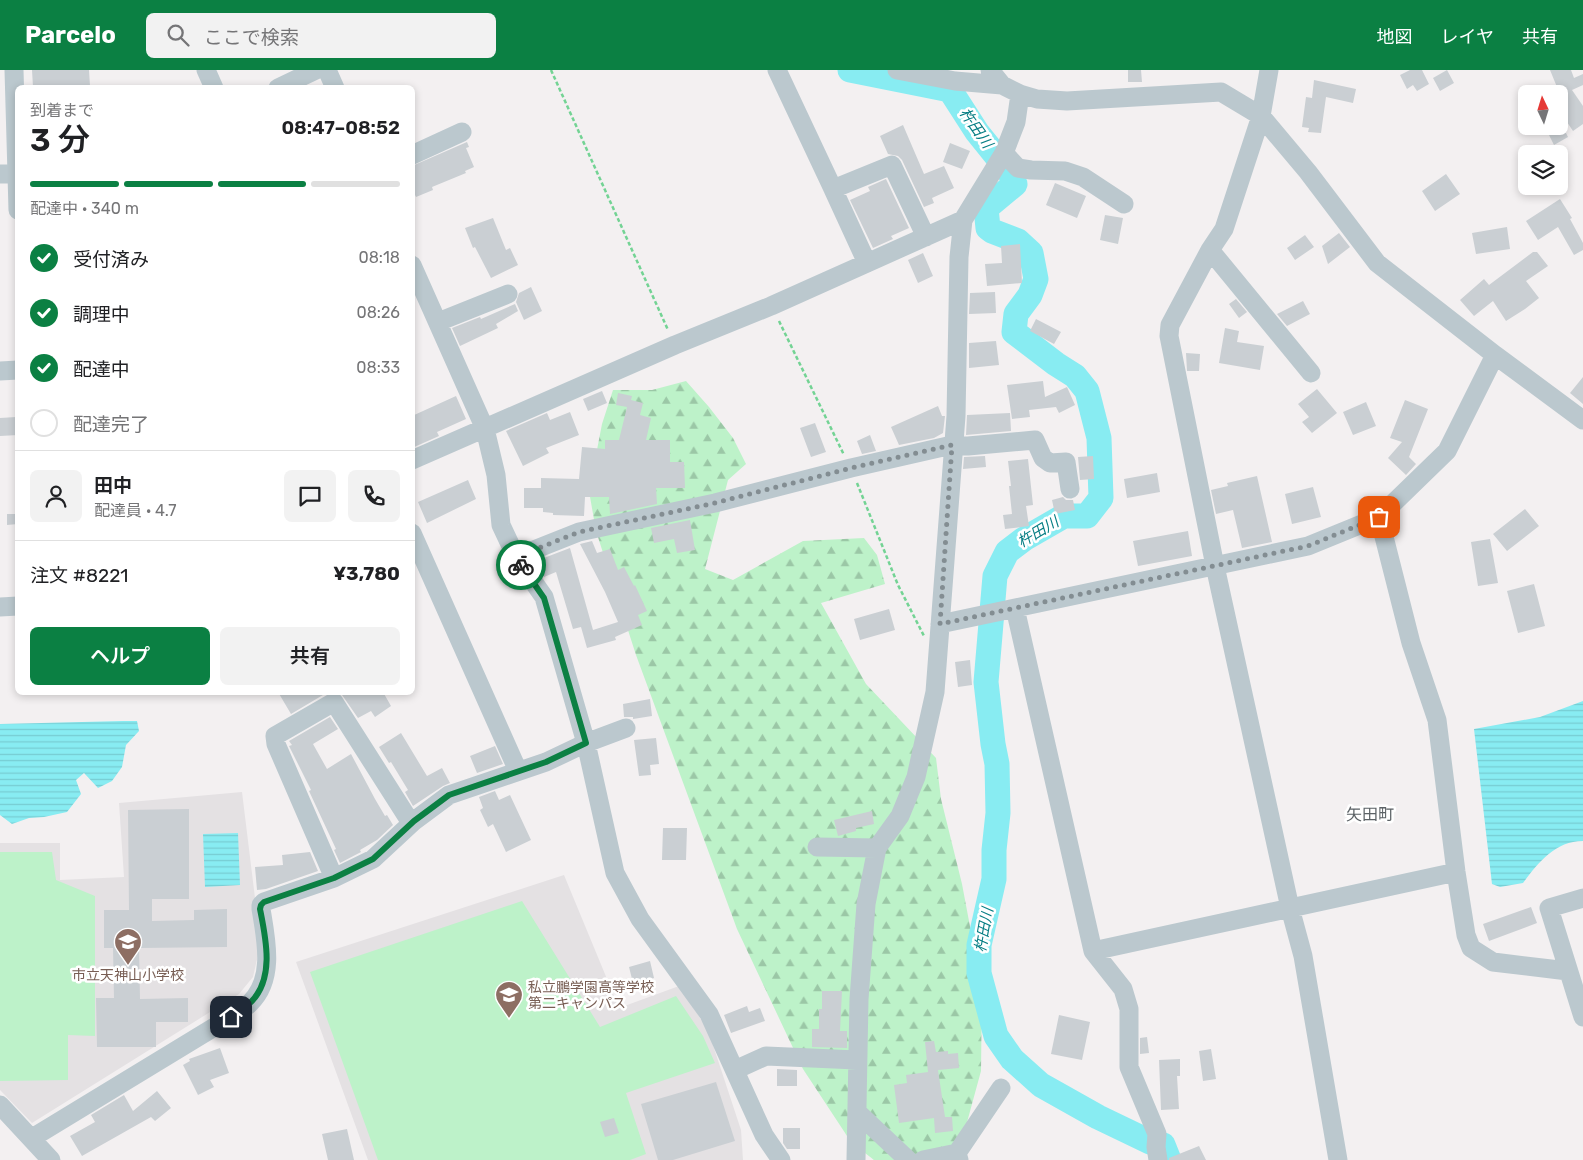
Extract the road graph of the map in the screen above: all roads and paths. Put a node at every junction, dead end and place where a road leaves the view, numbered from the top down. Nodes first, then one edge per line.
1 (14, 70) edge
2 (206, 70) edge
3 (316, 70) edge
4 (327, 70) edge
5 (551, 70) edge
6 (777, 70) edge
7 (898, 70) edge
8 (990, 70) edge
9 (1269, 70) edge
10 (213, 85) edge
11 (284, 85) edge
12 (334, 85) edge
13 (1002, 85) junction
14 (1020, 94) junction
15 (1261, 116) junction
16 (462, 132) dead end
17 (415, 154) edge
18 (1001, 159) junction
19 (11, 174) edge
20 (833, 189) junction
21 (15, 195) edge
22 (1124, 204) dead end
23 (963, 220) junction
24 (926, 237) junction
25 (1210, 250) junction
26 (867, 263) junction
27 (415, 271) edge
28 (508, 294) dead end
29 (771, 306) junction
30 (438, 322) junction
31 (675, 345) junction
32 (1495, 355) junction
33 (15, 370) edge
34 (0, 371) edge
35 (1311, 373) dead end
36 (1583, 420) edge
37 (485, 429) junction
38 (952, 445) junction
39 (415, 459) edge
40 (851, 468) junction
41 (1070, 490) dead end
42 (1379, 517) junction
43 (415, 540) edge
44 (516, 557) junction
45 (1215, 566) junction
46 (15, 606) edge
47 (0, 607) edge
48 (1000, 611) junction
49 (940, 624) junction
50 (924, 637) dead end
51 (341, 697) edge
52 (626, 728) dead end
53 (586, 743) junction
54 (518, 771) junction
55 (411, 823) junction
56 (817, 847) dead end
57 (877, 848) junction
58 (1456, 872) junction
59 (334, 878) junction
60 (1583, 898) edge
61 (1290, 908) junction
62 (1092, 951) junction
63 (1568, 971) junction
64 (1583, 1017) edge
65 (857, 1060) junction
66 (735, 1070) junction
67 (1000, 1088) dead end
68 (0, 1105) edge
69 (856, 1112) junction
70 (32, 1138) junction
71 (1157, 1149) edge
72 (958, 1156) edge
73 (51, 1160) edge
74 (781, 1160) edge
75 (856, 1160) edge
76 (908, 1160) edge
77 (923, 1160) edge
78 (1338, 1160) edge

1 - 19 street
2 - 10 street
3 - 11 street
4 - 12 street
5 - 31 path
6 - 20 street
7 - 13 street
8 - 13 street
9 - 15 street
13 - 14 street
14 - 15 street
14 - 18 street
15 - 25 street
15 - 32 street
16 - 17 street
18 - 22 street
18 - 23 street
19 - 21 street
20 - 24 street
20 - 26 street
23 - 24 street
23 - 38 street
24 - 26 street
25 - 35 street
25 - 45 street
26 - 29 street
27 - 30 street
28 - 30 street
29 - 31 street
29 - 40 path
30 - 37 street
31 - 37 street
32 - 36 street
32 - 42 street
33 - 34 street
37 - 39 street
37 - 44 street
38 - 40 street
38 - 41 street
38 - 49 street
40 - 44 street
40 - 50 path
42 - 45 street
42 - 58 street
43 - 54 street
44 - 53 street
45 - 48 street
45 - 61 street
46 - 47 street
48 - 49 street
48 - 62 street
49 - 57 street
51 - 55 street
51 - 59 street
52 - 53 street
53 - 54 street
53 - 66 street
54 - 55 street
55 - 59 street
56 - 57 street
57 - 65 street
58 - 61 street
58 - 63 street
59 - 70 street
60 - 63 street
61 - 62 street
61 - 78 street
62 - 71 street
63 - 64 street
65 - 66 street
65 - 69 street
66 - 74 street
67 - 72 street
68 - 70 street
69 - 75 street
69 - 76 street
70 - 73 street
72 - 77 street

